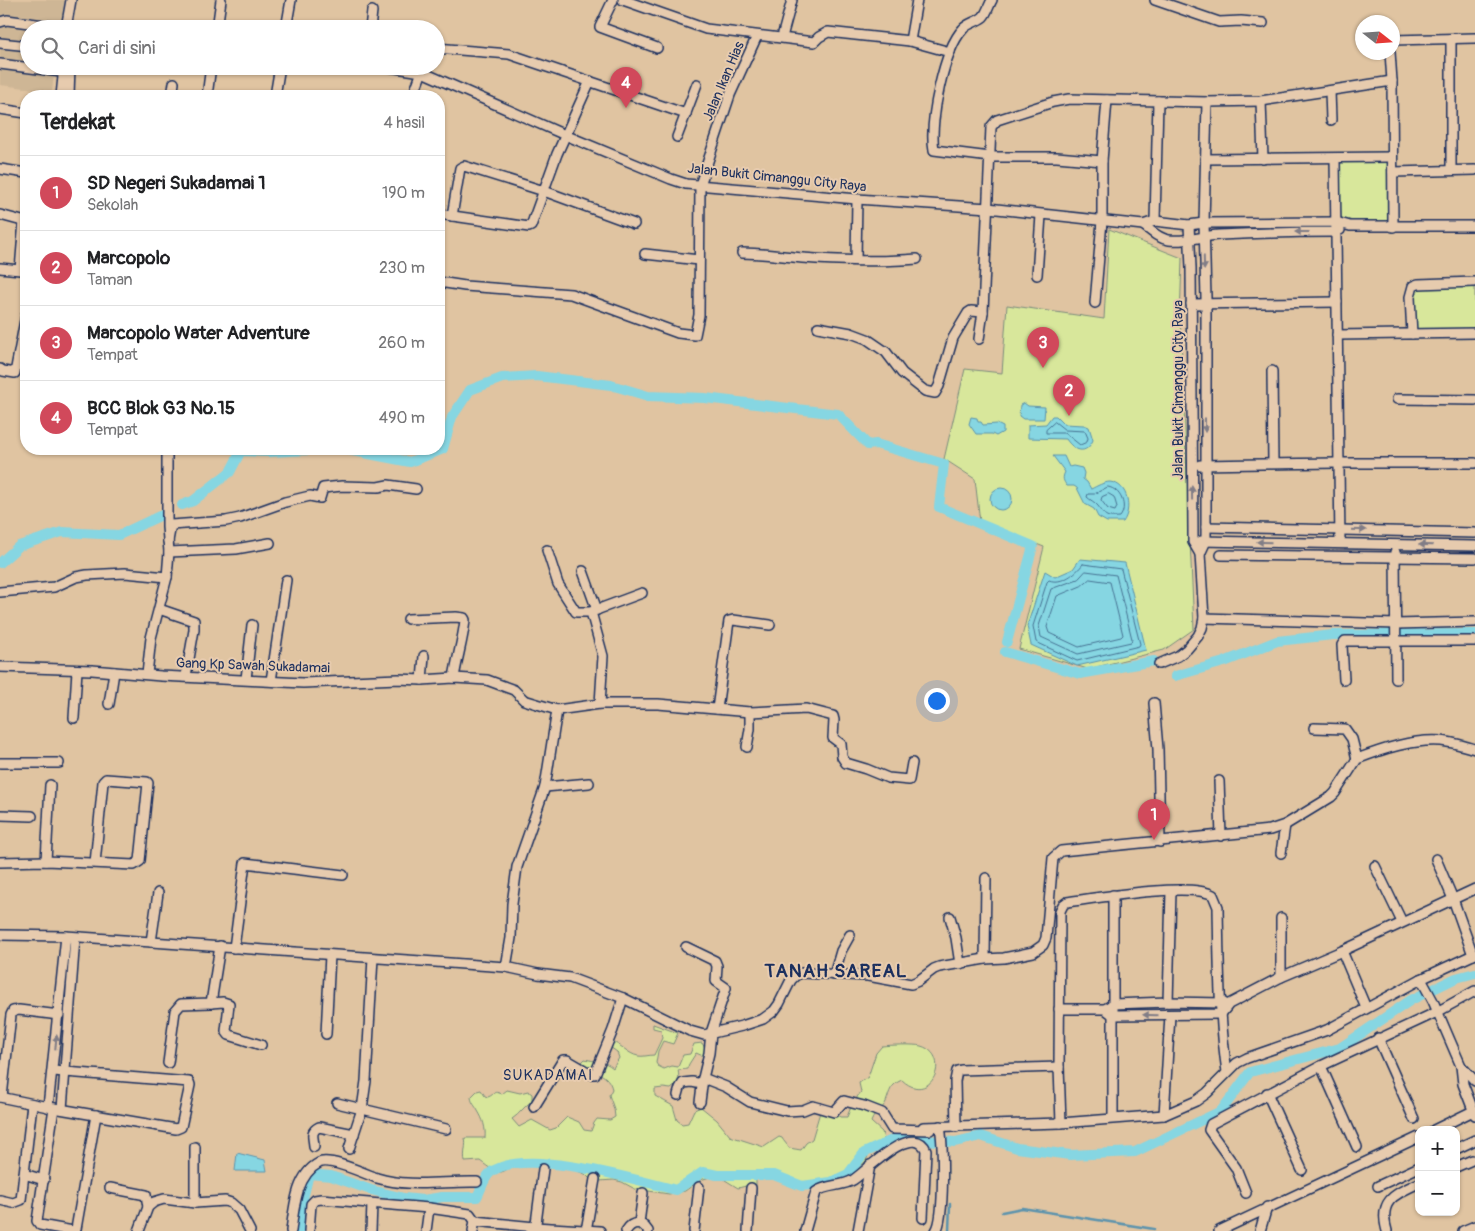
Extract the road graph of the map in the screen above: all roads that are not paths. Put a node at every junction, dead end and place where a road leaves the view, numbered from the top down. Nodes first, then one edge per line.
1 (71, 0) edge
2 (221, 0) edge
3 (291, 0) edge
4 (613, 0) edge
5 (623, 0) edge
6 (792, 0) edge
7 (916, 0) edge
8 (992, 0) edge
9 (1155, 0) edge
10 (372, 11) dead end
11 (70, 20) edge
12 (218, 20) edge
13 (288, 20) edge
14 (371, 20) edge
15 (0, 22) edge
16 (20, 22) edge
17 (1263, 23) dead end
18 (757, 36) junction
19 (782, 37) junction
20 (1475, 38) edge
21 (1451, 39) junction
22 (1400, 40) edge
23 (910, 41) junction
24 (0, 42) edge
25 (20, 45) edge
26 (657, 48) dead end
27 (445, 49) edge
28 (950, 52) junction
29 (1391, 60) edge
30 (0, 64) edge
31 (20, 65) edge
32 (66, 75) edge
33 (67, 75) edge
34 (210, 75) edge
35 (278, 75) edge
36 (421, 75) edge
37 (436, 75) edge
38 (590, 81) junction
39 (1392, 81) junction
40 (174, 83) dead end
41 (696, 84) dead end
42 (62, 90) edge
43 (68, 90) edge
44 (173, 90) edge
45 (208, 90) edge
46 (276, 90) edge
47 (415, 90) edge
48 (1330, 91) junction
49 (1107, 100) junction
50 (1158, 101) junction
51 (1261, 101) junction
52 (1207, 102) junction
53 (0, 110) edge
54 (20, 112) edge
55 (686, 114) junction
56 (1331, 120) dead end
57 (565, 135) junction
58 (677, 137) dead end
59 (990, 157) junction
60 (1392, 157) junction
61 (1264, 158) junction
62 (1336, 158) junction
63 (1204, 159) junction
64 (1102, 161) junction
65 (0, 169) edge
66 (1451, 170) junction
67 (1475, 170) edge
68 (20, 171) edge
69 (1392, 172) junction
70 (700, 185) junction
71 (544, 191) junction
72 (857, 200) junction
73 (988, 208) junction
74 (445, 215) edge
75 (1042, 215) junction
76 (0, 216) edge
77 (452, 216) junction
78 (20, 220) edge
79 (1102, 221) junction
80 (1155, 221) junction
81 (1336, 222) junction
82 (1204, 223) junction
83 (634, 224) dead end
84 (1143, 224) junction
85 (1189, 225) junction
86 (1350, 226) junction
87 (1475, 226) edge
88 (1393, 227) junction
89 (1336, 232) junction
90 (1204, 237) junction
91 (1190, 240) junction
92 (742, 253) dead end
93 (645, 254) dead end
94 (917, 259) dead end
95 (699, 260) junction
96 (856, 260) junction
97 (0, 268) edge
98 (20, 271) edge
99 (1037, 275) dead end
100 (1475, 282) edge
101 (445, 283) edge
102 (1337, 302) junction
103 (1096, 303) dead end
104 (1191, 304) junction
105 (1205, 304) junction
106 (983, 312) junction
107 (818, 328) dead end
108 (1475, 333) edge
109 (1412, 334) junction
110 (1337, 335) junction
111 (979, 339) dead end
112 (20, 347) edge
113 (0, 369) edge
114 (1272, 371) dead end
115 (1397, 399) dead end
116 (1475, 400) edge
117 (167, 455) edge
118 (1338, 462) junction
119 (1273, 463) junction
120 (1475, 463) edge
121 (1205, 464) junction
122 (1192, 465) junction
123 (416, 489) dead end
124 (1206, 528) junction
125 (1340, 529) junction
126 (1475, 534) edge
127 (168, 541) junction
128 (1206, 541) junction
129 (1193, 542) junction
130 (270, 543) dead end
131 (1340, 543) junction
132 (1395, 545) junction
133 (1475, 546) edge
134 (547, 550) dead end
135 (169, 552) junction
136 (1200, 554) junction
137 (1221, 555) dead end
138 (1395, 558) junction
139 (1475, 558) edge
140 (584, 571) dead end
141 (167, 577) junction
142 (286, 580) dead end
143 (0, 592) edge
144 (642, 593) dead end
145 (159, 609) junction
146 (594, 611) junction
147 (1204, 618) junction
148 (408, 619) dead end
149 (1475, 622) edge
150 (252, 625) dead end
151 (770, 625) dead end
152 (1396, 626) junction
153 (1396, 640) junction
154 (1475, 641) edge
155 (424, 656) dead end
156 (1159, 664) dead end
157 (0, 668) edge
158 (77, 670) junction
159 (114, 672) junction
160 (147, 674) junction
161 (186, 676) junction
162 (454, 678) junction
163 (246, 679) junction
164 (1396, 679) dead end
165 (422, 680) junction
166 (1344, 680) dead end
167 (271, 681) junction
168 (1154, 703) dead end
169 (109, 704) dead end
170 (600, 704) junction
171 (717, 709) junction
172 (557, 710) junction
173 (750, 712) junction
174 (74, 718) dead end
175 (1314, 728) dead end
176 (747, 747) dead end
177 (1475, 749) edge
178 (1357, 759) junction
179 (59, 763) dead end
180 (912, 763) dead end
181 (0, 764) edge
182 (1218, 782) dead end
183 (589, 783) dead end
184 (50, 785) dead end
185 (545, 787) junction
186 (0, 815) edge
187 (32, 816) dead end
188 (1285, 825) junction
189 (1219, 836) junction
190 (1160, 842) junction
191 (1282, 853) dead end
192 (1436, 858) dead end
193 (46, 861) junction
194 (0, 862) edge
195 (95, 863) junction
196 (1375, 866) dead end
197 (343, 875) dead end
198 (986, 878) dead end
199 (1475, 889) edge
200 (1170, 891) junction
201 (158, 893) dead end
202 (1113, 895) junction
203 (1453, 899) junction
204 (950, 916) dead end
205 (1281, 918) dead end
206 (1402, 922) junction
207 (0, 935) edge
208 (850, 935) dead end
209 (71, 937) junction
210 (151, 942) junction
211 (220, 946) junction
212 (686, 947) dead end
213 (234, 948) junction
214 (1342, 951) junction
215 (1474, 954) edge
216 (330, 956) junction
217 (373, 958) junction
218 (985, 959) junction
219 (960, 964) junction
220 (506, 967) junction
221 (834, 975) junction
222 (1281, 977) junction
223 (1423, 982) junction
224 (1475, 991) edge
225 (623, 998) junction
226 (60, 1000) junction
227 (70, 1001) junction
228 (1168, 1002) junction
229 (211, 1003) junction
230 (1225, 1003) junction
231 (1366, 1008) junction
232 (1059, 1009) junction
233 (1110, 1009) junction
234 (1437, 1012) junction
235 (1221, 1014) junction
236 (59, 1015) junction
237 (1170, 1015) junction
238 (711, 1033) junction
239 (326, 1034) dead end
240 (1378, 1038) junction
241 (260, 1045) dead end
242 (168, 1063) dead end
243 (1321, 1066) junction
244 (1460, 1066) junction
245 (1059, 1067) junction
246 (53, 1071) junction
247 (1227, 1072) junction
248 (65, 1073) junction
249 (702, 1081) junction
250 (1475, 1081) edge
251 (1268, 1093) junction
252 (678, 1095) dead end
253 (1, 1097) edge
254 (700, 1102) dead end
255 (337, 1103) dead end
256 (32, 1104) junction
257 (534, 1107) dead end
258 (55, 1108) junction
259 (362, 1109) junction
260 (1474, 1112) edge
261 (96, 1115) junction
262 (1164, 1115) junction
263 (1113, 1118) junction
264 (1414, 1119) dead end
265 (1061, 1123) junction
266 (1443, 1126) edge
267 (923, 1127) dead end
268 (956, 1127) junction
269 (446, 1129) dead end
270 (941, 1129) junction
271 (354, 1134) junction
272 (1415, 1139) edge
273 (1475, 1140) edge
274 (195, 1147) dead end
275 (314, 1147) dead end
276 (1357, 1147) dead end
277 (1460, 1147) edge
278 (349, 1149) dead end
279 (1472, 1160) dead end
280 (870, 1165) junction
281 (1460, 1165) edge
282 (1415, 1169) edge
283 (543, 1170) dead end
284 (1302, 1170) dead end
285 (24, 1174) junction
286 (595, 1179) dead end
287 (44, 1180) junction
288 (477, 1182) dead end
289 (1415, 1185) edge
290 (699, 1186) dead end
291 (1378, 1186) dead end
292 (110, 1188) dead end
293 (751, 1188) dead end
294 (643, 1193) dead end
295 (1246, 1193) dead end
296 (0, 1200) edge
297 (195, 1203) junction
298 (372, 1204) junction
299 (148, 1207) junction
300 (1267, 1207) junction
301 (429, 1208) junction
302 (923, 1218) dead end
303 (475, 1221) junction
304 (639, 1223) junction
305 (1475, 1226) edge
306 (535, 1229) edge
307 (586, 1230) edge
308 (139, 1231) edge
309 (250, 1231) edge
310 (291, 1231) edge
311 (309, 1231) edge
312 (371, 1231) edge
313 (426, 1231) edge
314 (474, 1231) edge
315 (600, 1231) edge
316 (626, 1231) edge
317 (648, 1231) edge
318 (694, 1231) edge
319 (748, 1231) edge
320 (805, 1231) edge
321 (858, 1231) edge
322 (936, 1231) edge
323 (1219, 1231) edge
324 (1260, 1231) edge
325 (1387, 1231) edge
326 (1463, 1231) edge

1 - 11 street
2 - 12 street
3 - 13 street
4 - 26 street
5 - 18 street
6 - 19 street
7 - 23 street
8 - 28 street
9 - 17 street
10 - 14 street
15 - 16 street
18 - 19 street, Jalan Ikan Hias
18 - 70 street, Jalan Ikan Hias
19 - 23 street, Jalan Ikan Hias
20 - 21 street
21 - 22 street
21 - 66 street
23 - 28 street, Jalan Ikan Hias
24 - 25 street
27 - 38 street
28 - 59 street
29 - 39 street
30 - 31 street
32 - 42 street
33 - 43 street
34 - 45 street
35 - 46 street
36 - 47 street
37 - 57 street, Jalan Bukit Cimanggu City Raya
38 - 55 street
38 - 57 street
39 - 48 street
39 - 60 street
40 - 44 street
41 - 55 street
48 - 51 street
48 - 56 street
49 - 50 street
49 - 59 street
49 - 64 street
50 - 52 street
50 - 80 street
51 - 52 street
51 - 61 street
52 - 63 street
53 - 54 street
55 - 58 street
57 - 70 street, Jalan Bukit Cimanggu City Raya
57 - 71 street
59 - 64 street
59 - 73 street
60 - 62 street
60 - 69 street
61 - 62 street
61 - 63 street
62 - 81 street
63 - 82 street
64 - 79 street
65 - 68 street
66 - 67 street
66 - 69 street
69 - 88 street
70 - 72 street, Jalan Bukit Cimanggu City Raya
70 - 95 street, Jalan Ikan Hias
71 - 77 street
71 - 77 street
71 - 83 street
72 - 73 street, Jalan Bukit Cimanggu City Raya
72 - 96 street
73 - 75 street, Jalan Bukit Cimanggu City Raya
73 - 106 street
74 - 77 street
75 - 79 street, Jalan Bukit Cimanggu City Raya
75 - 99 street
76 - 78 street
79 - 84 street, Jalan Bukit Cimanggu City Raya
79 - 103 street
80 - 84 street, Jalan Bukit Cimanggu City Raya
80 - 85 street, Jalan Bukit Cimanggu City Raya
81 - 82 street
81 - 86 street
81 - 89 street
82 - 85 street, Jalan Bukit Cimanggu City Raya
82 - 90 street, Jalan Bukit Cimanggu City Raya
84 - 91 street
85 - 91 street, Jalan Bukit Cimanggu City Raya
86 - 88 street
86 - 89 street
87 - 88 street
89 -> 90 street
89 - 102 street
90 - 91 street
90 -> 105 street, Jalan Bukit Cimanggu City Raya
91 - 104 street, Jalan Bukit Cimanggu City Raya
92 - 96 street
93 - 95 street
94 - 96 street
95 - 101 street, Jalan Ikan Hias
97 - 98 street
100 - 109 street
102 - 105 street
102 - 110 street
104 - 105 street
104 - 122 street, Jalan Bukit Cimanggu City Raya
105 -> 121 street, Jalan Bukit Cimanggu City Raya
106 - 107 street
106 - 111 street
108 - 109 street
109 - 110 street
110 - 118 street
112 - 113 street
114 - 119 street
115 - 116 street
117 - 127 street
118 - 119 street
118 - 120 street
118 - 125 street
119 - 121 street
121 - 122 street
121 - 124 street, Jalan Bukit Cimanggu City Raya
129 -> 122 street, Jalan Bukit Cimanggu City Raya
123 - 127 street
124 - 125 street
124 - 128 street, Jalan Bukit Cimanggu City Raya
125 -> 126 street
125 - 131 street
127 - 135 street
128 - 129 street
131 -> 128 street
128 - 136 street
129 - 136 street
130 - 135 street
131 - 132 street
133 -> 132 street
132 - 138 street
134 - 146 street
135 - 141 street
136 - 147 street
137 - 138 street
138 - 139 street
138 - 152 street
140 - 146 street
141 - 143 street
141 - 145 street
142 - 167 street
144 - 146 street
145 - 160 street
145 - 161 street
146 - 170 street
147 - 152 street
147 - 156 street
148 - 162 street
149 - 152 street
150 - 163 street
151 - 171 street
152 - 153 street
153 - 154 street
153 - 164 street
153 - 166 street
155 - 165 street
157 - 158 street, Gang Kp Sawah Sukadamai
158 - 159 street, Gang Kp Sawah Sukadamai
158 - 174 street
159 - 160 street, Gang Kp Sawah Sukadamai
159 - 169 street
160 - 161 street, Gang Kp Sawah Sukadamai
161 - 163 street, Gang Kp Sawah Sukadamai
162 - 165 street, Gang Kp Sawah Sukadamai
162 - 172 street, Gang Kp Sawah Sukadamai
163 - 167 street, Gang Kp Sawah Sukadamai
165 - 167 street, Gang Kp Sawah Sukadamai
168 - 190 street
170 - 171 street
170 - 172 street
171 - 173 street
172 - 185 street
173 - 176 street
173 - 180 street
175 - 178 street
177 - 178 street
178 - 188 street
179 - 181 street
182 - 189 street
183 - 185 street
184 - 193 street
185 - 220 street
186 - 187 street
188 - 189 street
188 - 191 street
189 - 190 street
190 - 218 street
192 - 203 street
193 - 194 street
193 - 195 street
195 - 195 street
196 - 206 street
197 - 213 street
198 - 218 street
199 - 203 street
200 - 202 street
200 - 228 street
200 - 230 street
201 - 210 street
202 - 232 street
202 - 233 street
203 - 206 street
203 - 215 street
204 - 219 street
205 - 222 street
206 - 214 street
207 - 209 street
208 - 221 street
209 - 210 street
209 - 226 street
209 - 227 street
210 - 211 street
211 - 213 street
211 - 229 street
212 - 238 street
213 - 216 street
214 - 222 street
214 - 231 street
215 - 223 street
216 - 217 street
216 - 239 street
217 - 220 street
217 - 259 street
218 - 219 street
219 - 221 street
220 - 225 street
221 - 238 street
222 - 230 street
223 - 231 street
223 - 234 street
224 - 234 street
225 - 238 street
225 - 257 street
226 - 227 street
226 - 236 street
227 - 248 street
228 - 230 street
228 - 233 street
229 - 241 street
229 - 242 street
230 - 235 street
231 - 247 street
232 - 233 street
232 - 245 street
237 -> 233 street
233 - 263 street
234 - 240 street
234 - 244 street
235 - 237 street
235 - 247 street
246 -> 236 street
236 - 253 street
237 - 262 street
238 - 249 street
240 - 243 street
240 - 264 street
243 - 251 street
243 - 276 street
244 - 250 street
244 - 260 street
245 - 265 street
245 - 268 street
246 - 248 street
246 - 258 street
247 - 262 street
248 - 258 street
248 - 261 street
249 - 252 street
249 - 254 street
249 - 270 street
251 - 284 street
251 - 295 street
253 - 256 street
255 - 259 street
256 - 258 street
256 - 285 street
258 - 261 street
258 - 287 street
259 - 269 street
259 - 271 street
260 - 266 street
261 - 287 street
262 - 263 street
263 - 265 street
265 - 268 street
267 - 270 street
268 - 270 street
270 - 322 street
271 - 275 street
271 - 278 street
272 - 300 street
273 - 277 street
274 - 297 street
279 - 281 street
280 - 302 street
280 - 320 street
280 - 321 street
282 - 291 street
283 - 306 street
285 - 287 street
285 - 296 street
286 - 307 street
288 - 310 street
289 - 325 street
290 - 318 street
292 - 299 street
293 - 319 street
294 - 304 street
297 - 299 street
297 - 309 street
298 - 301 street
298 - 311 street
298 - 312 street
299 - 308 street
300 - 323 street
300 - 324 street
301 - 303 street
301 - 313 street
303 - 306 street
303 - 314 street
304 - 316 street
304 - 317 street
305 - 326 street
306 - 307 street
307 - 315 street

